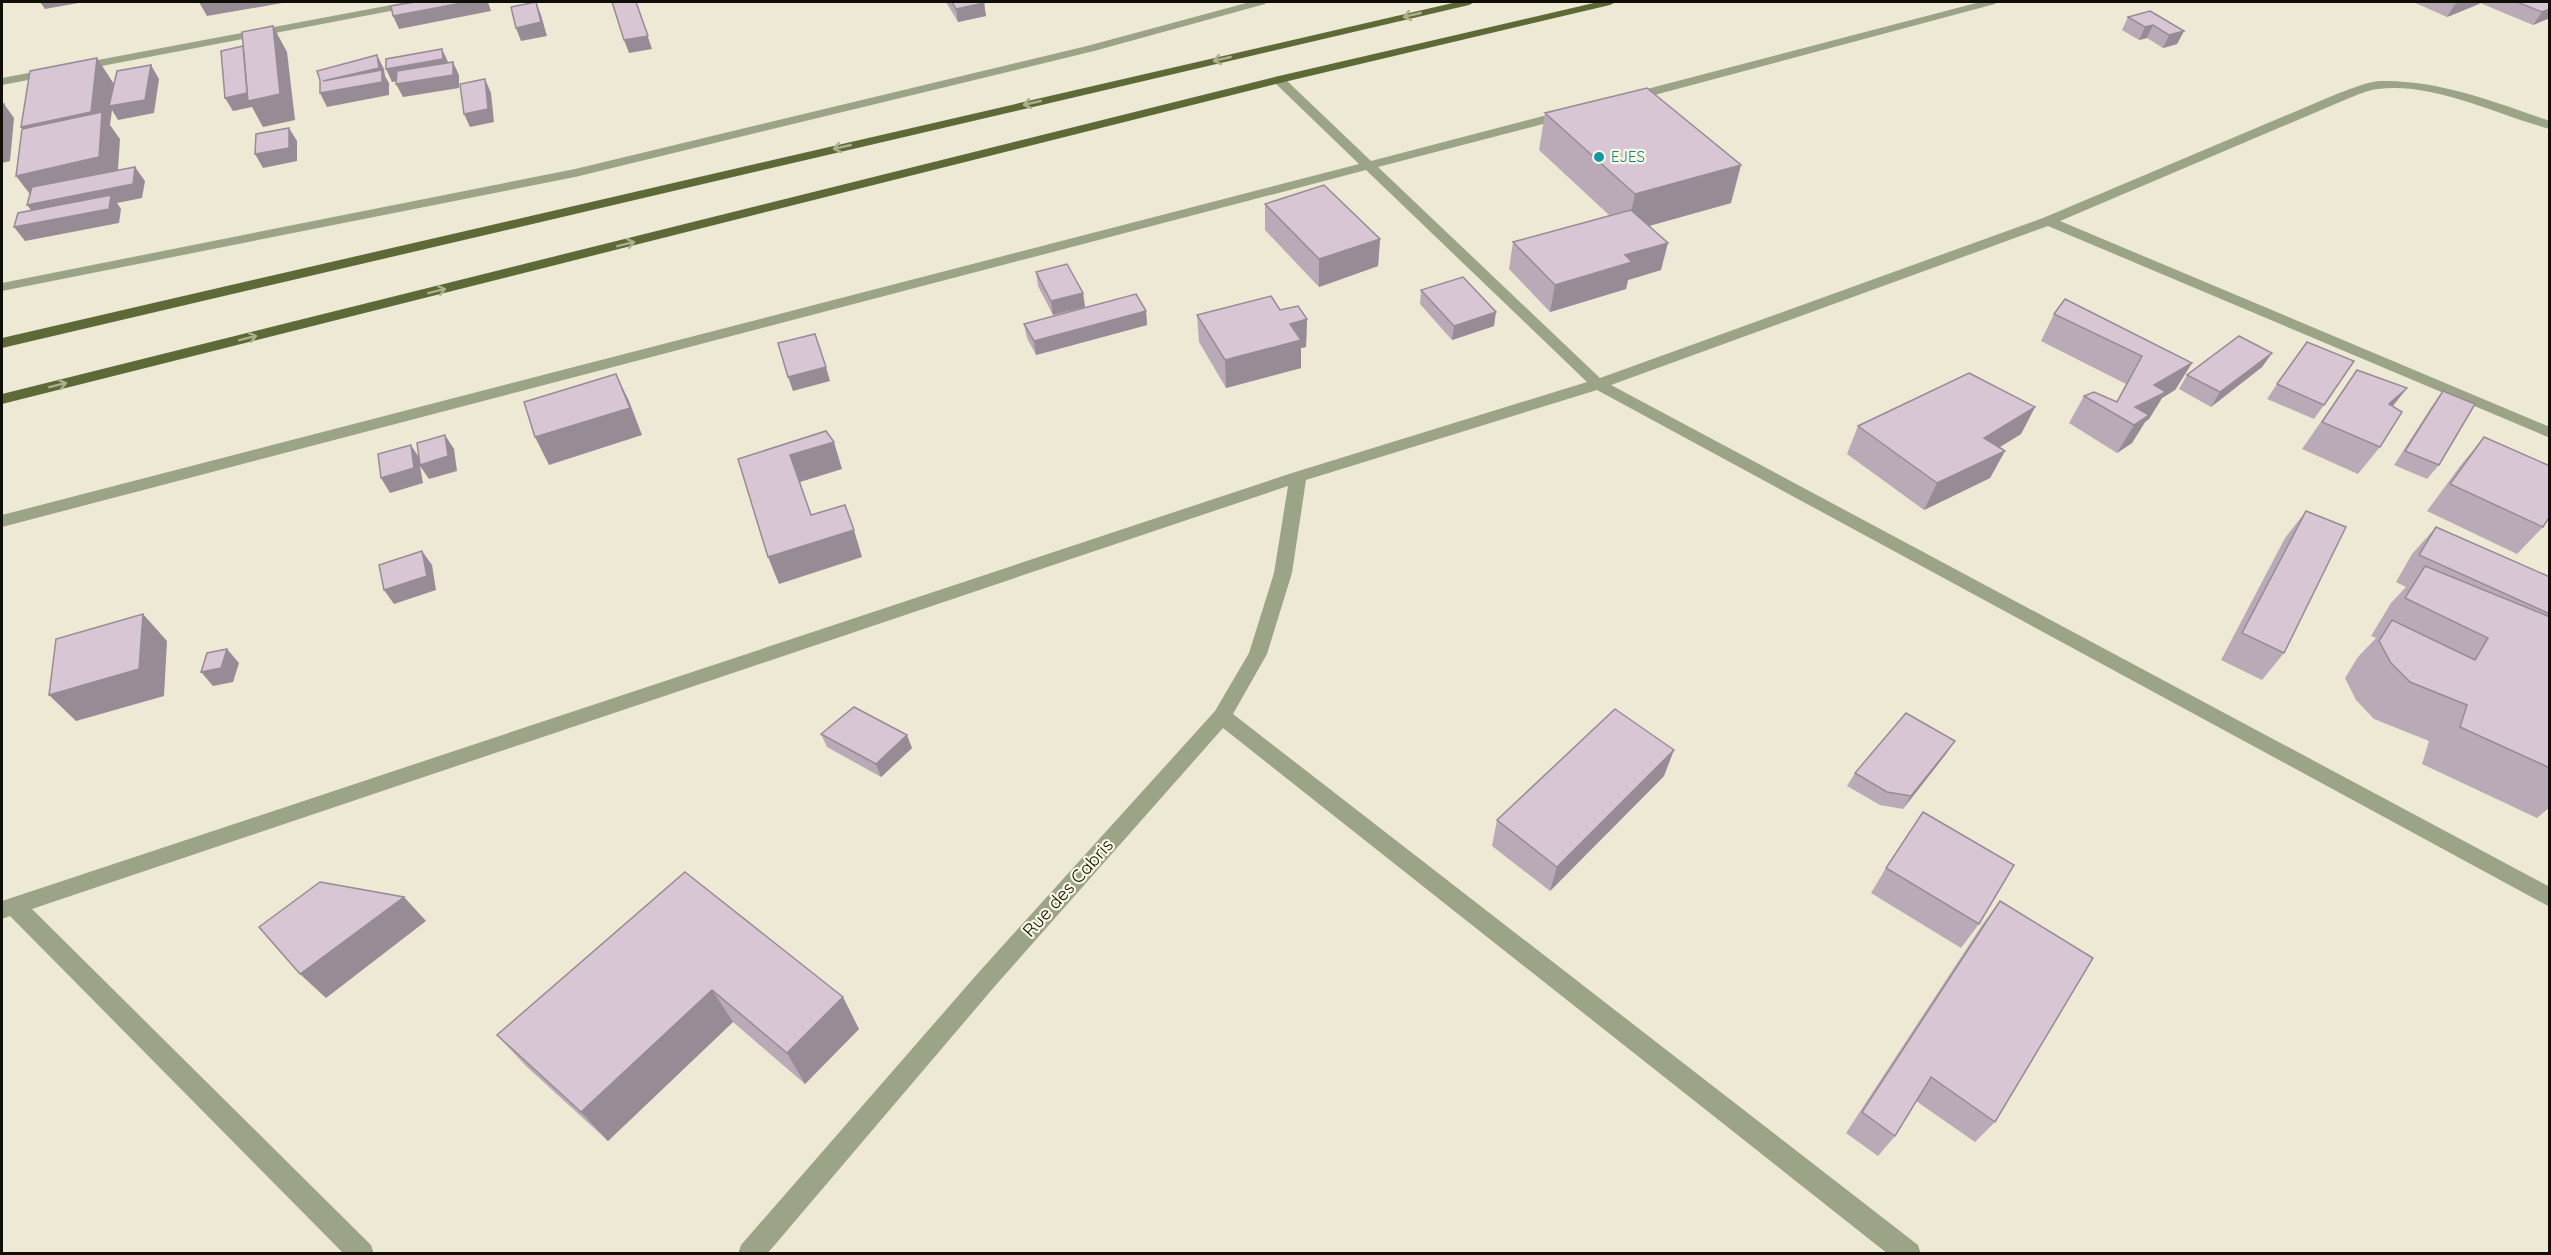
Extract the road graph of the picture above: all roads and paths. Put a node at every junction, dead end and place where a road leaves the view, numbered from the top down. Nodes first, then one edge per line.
1 (422, 2) edge
2 (1261, 2) edge
3 (1469, 2) edge
4 (1610, 2) edge
5 (1991, 2) edge
6 (363, 7) edge
7 (1280, 80) junction
8 (2, 82) edge
9 (1619, 100) edge
10 (1585, 109) edge
11 (2550, 125) edge
12 (1369, 166) junction
13 (2048, 220) junction
14 (2, 287) edge
15 (2, 343) edge
16 (1598, 384) junction
17 (2, 399) edge
18 (2550, 433) edge
19 (1298, 477) junction
20 (2, 521) edge
21 (1222, 716) junction
22 (2550, 898) edge
23 (8, 908) edge
24 (362, 1254) edge
25 (750, 1254) edge
26 (1909, 1254) edge

1 - 6 street
2 - 14 street
3 -> 15 main road
4 - 7 main road
5 - 9 street
6 - 8 street
7 - 12 street
17 -> 7 main road
10 - 12 street
11 - 13 street
12 - 16 street
12 - 20 street
13 - 16 street
13 - 18 street
16 - 19 street
16 - 22 street
19 - 21 street, Rue des Cabris
19 - 23 street
21 - 25 street, Rue des Cabris
21 - 26 street
23 - 24 street

